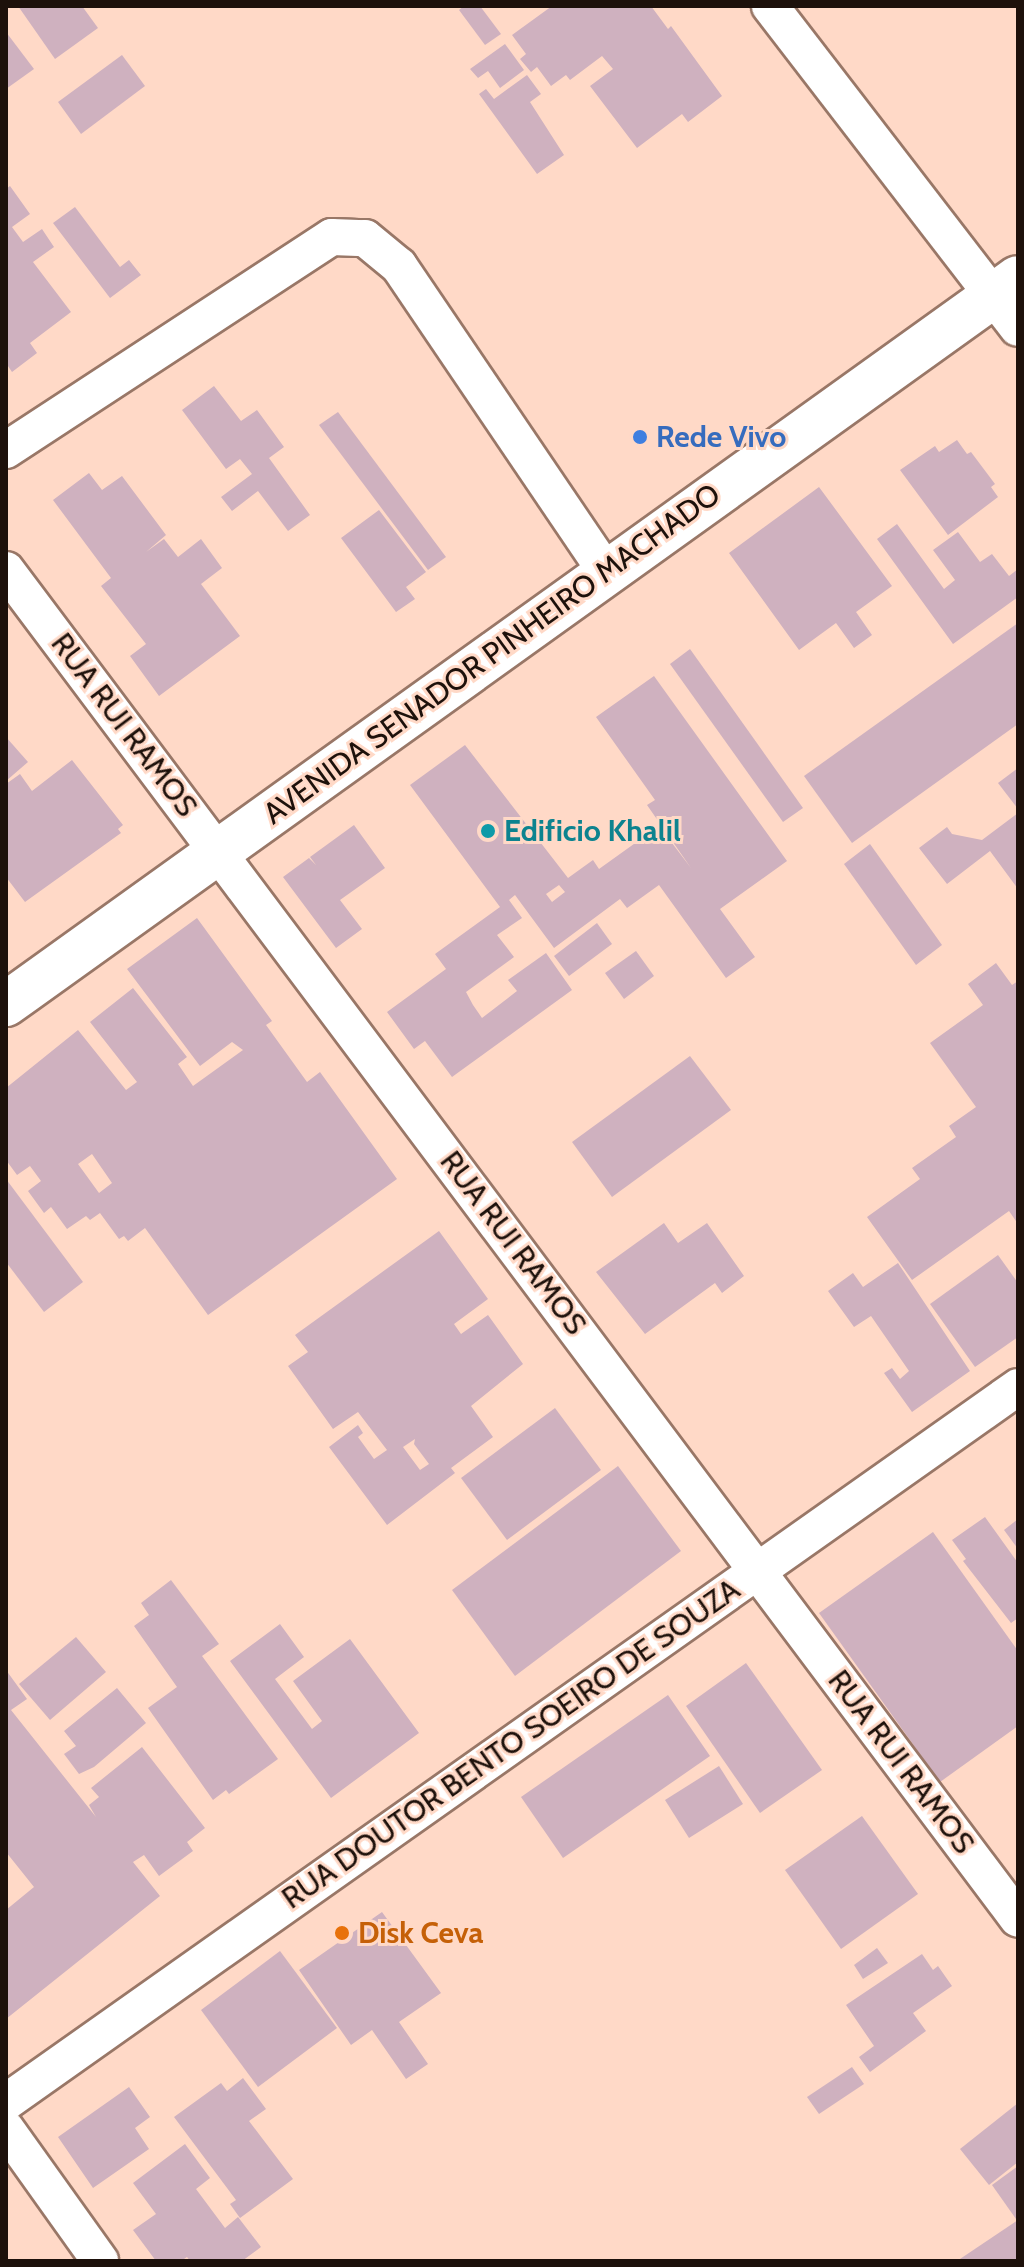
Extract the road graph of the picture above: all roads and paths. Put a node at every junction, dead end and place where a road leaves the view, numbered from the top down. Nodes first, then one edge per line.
1 (770, 6) edge
2 (1010, 300) edge
3 (6, 450) edge
4 (6, 570) edge
5 (606, 572) junction
6 (218, 849) junction
7 (6, 1004) edge
8 (1018, 1387) edge
9 (757, 1570) junction
10 (1018, 1919) edge
11 (6, 2102) edge
12 (6, 2129) edge
13 (100, 2261) edge

1 - 2 street
2 - 5 main road, AVENIDA SENADOR PINHEIRO MACHADO
3 - 5 street
4 - 6 street, RUA RUI RAMOS
5 - 6 main road, AVENIDA SENADOR PINHEIRO MACHADO
6 - 7 main road, AVENIDA SENADOR PINHEIRO MACHADO
6 - 9 street, RUA RUI RAMOS
8 - 9 street, RUA DOUTOR BENTO SOEIRO DE SOUZA
9 - 10 street, RUA RUI RAMOS
9 - 11 street, RUA DOUTOR BENTO SOEIRO DE SOUZA
12 - 13 street

